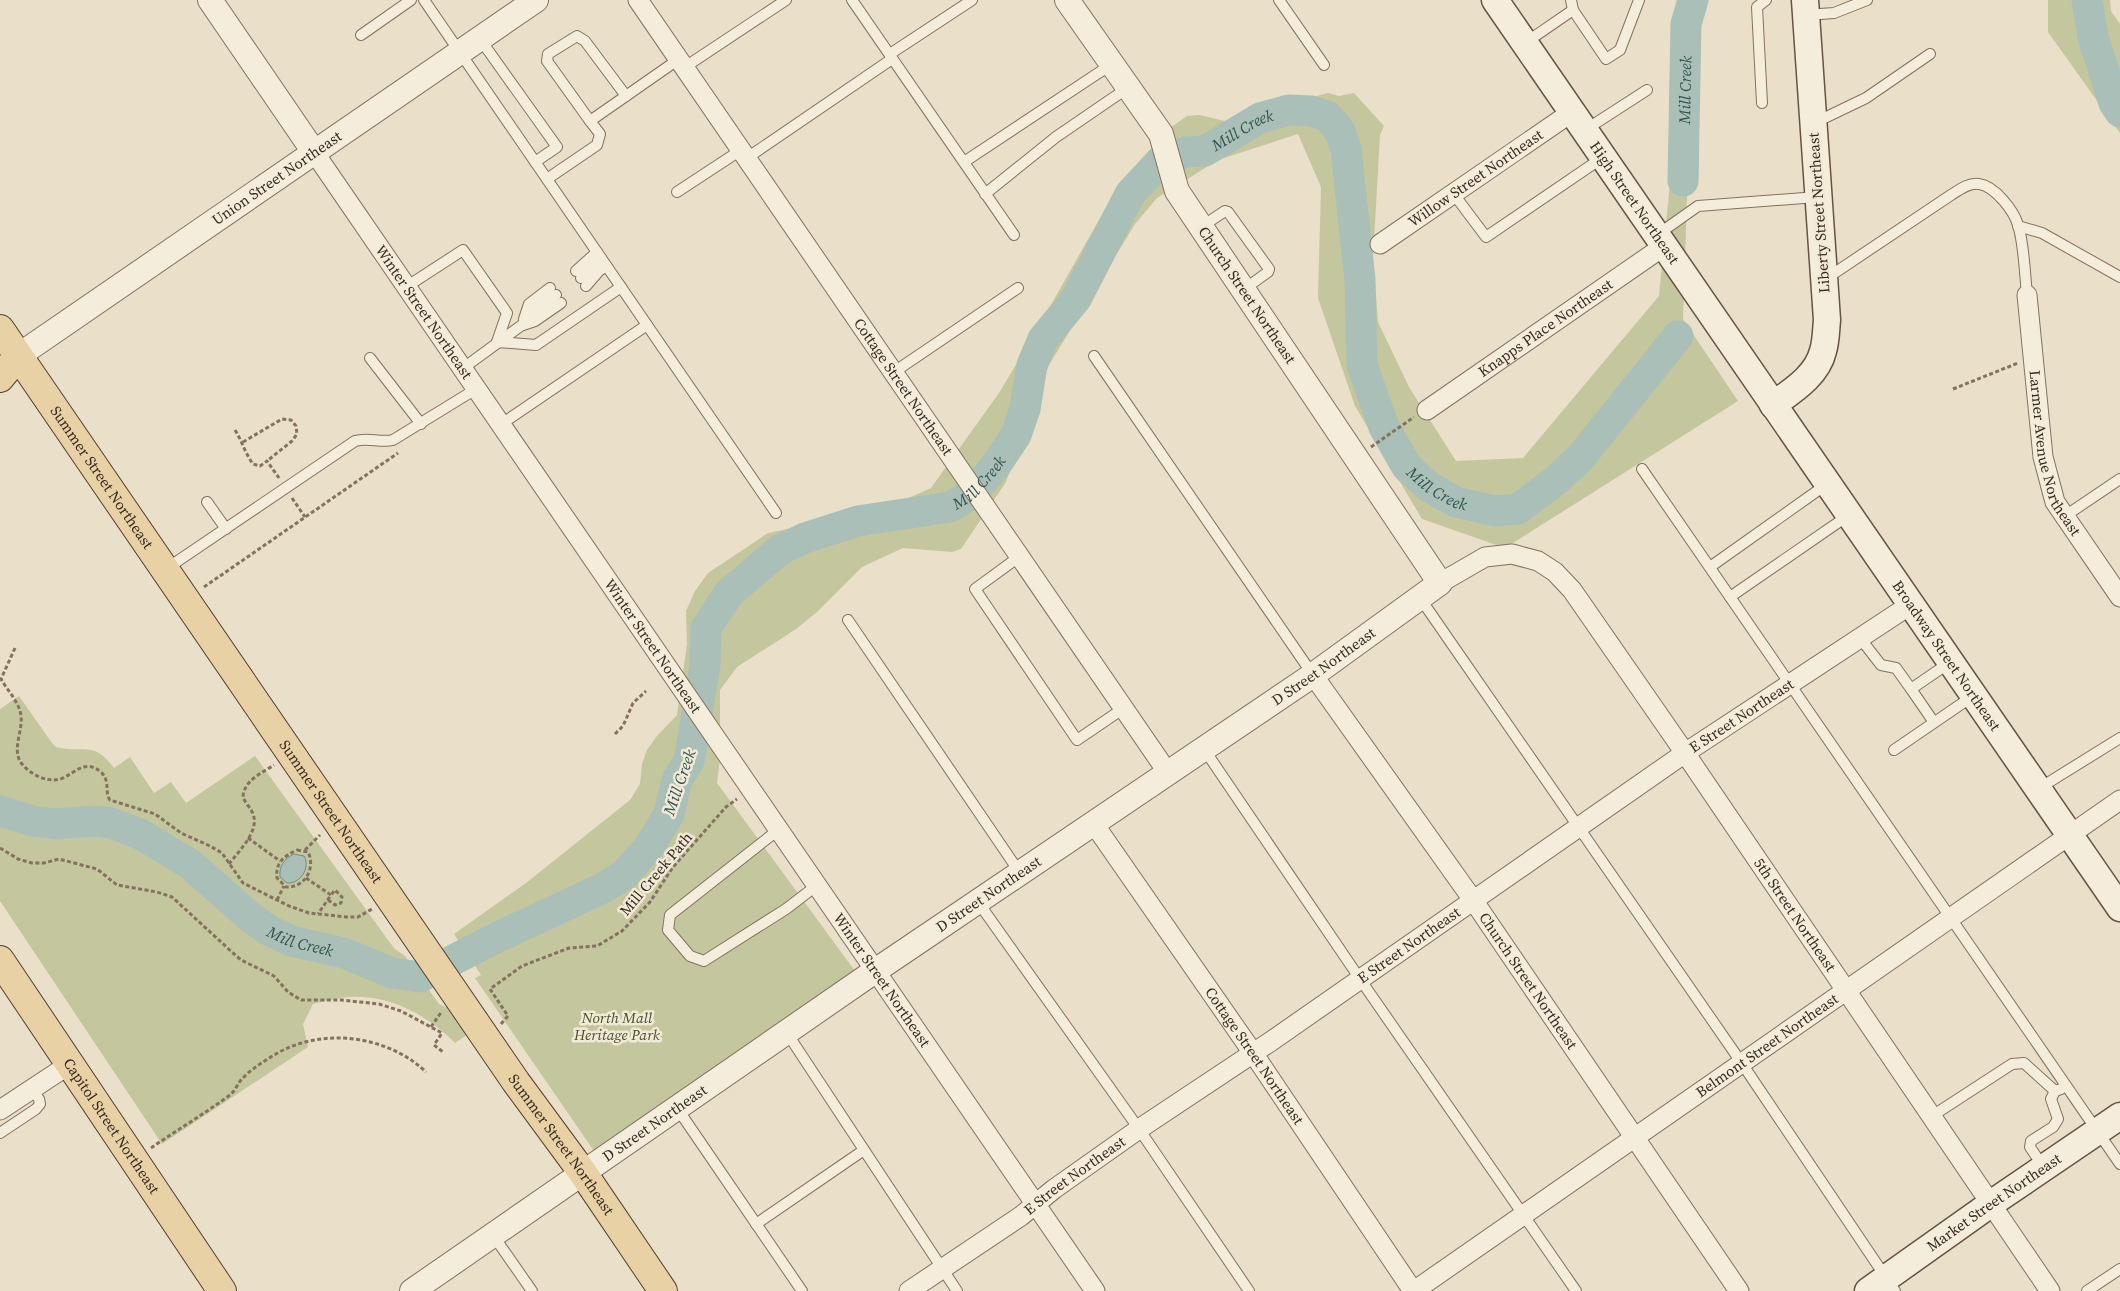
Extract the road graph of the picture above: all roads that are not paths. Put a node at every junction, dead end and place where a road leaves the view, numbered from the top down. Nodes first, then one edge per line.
1 (210, 0) edge
2 (411, 0) edge
3 (424, 0) edge
4 (536, 0) edge
5 (638, 0) edge
6 (786, 0) edge
7 (852, 0) edge
8 (972, 0) edge
9 (1067, 0) edge
10 (1279, 0) edge
11 (1495, 0) edge
12 (1628, 0) edge
13 (1639, 0) edge
14 (1766, 0) edge
15 (1866, 0) edge
16 (1572, 5) edge
17 (1806, 8) edge
18 (1634, 10) junction
19 (361, 35) dead end
20 (480, 39) junction
21 (1525, 43) junction
22 (460, 52) junction
23 (1930, 54) dead end
24 (891, 57) junction
25 (682, 63) junction
26 (1113, 64) junction
27 (1324, 65) dead end
28 (1129, 88) junction
29 (1648, 90) dead end
30 (626, 96) junction
31 (1762, 103) dead end
32 (590, 121) junction
33 (1578, 121) junction
34 (1813, 124) junction
35 (314, 152) junction
36 (744, 154) junction
37 (1603, 157) junction
38 (535, 162) junction
39 (964, 162) junction
40 (547, 179) junction
41 (677, 192) dead end
42 (1453, 193) junction
43 (985, 194) junction
44 (1818, 197) junction
45 (2018, 226) junction
46 (1201, 227) junction
47 (1014, 235) dead end
48 (1660, 241) junction
49 (1380, 244) dead end
50 (602, 259) junction
51 (2120, 277) edge
52 (1824, 280) junction
53 (406, 286) junction
54 (621, 286) junction
55 (1018, 288) dead end
56 (1243, 290) junction
57 (2027, 295) joint
58 (522, 325) junction
59 (647, 325) junction
60 (0, 329) edge
61 (497, 342) junction
62 (1094, 356) dead end
63 (9, 357) edge
64 (370, 358) dead end
65 (462, 369) junction
66 (894, 372) junction
67 (0, 378) edge
68 (476, 389) junction
69 (1773, 405) junction
70 (1422, 412) road end
71 (422, 424) junction
72 (500, 424) junction
73 (1642, 469) dead end
74 (2120, 479) edge
75 (1827, 484) junction
76 (207, 502) dead end
77 (776, 513) dead end
78 (1849, 515) junction
79 (2065, 516) junction
80 (226, 529) junction
81 (1020, 556) junction
82 (1710, 567) junction
83 (165, 570) junction
84 (1440, 583) junction
85 (1572, 590) joint
86 (1730, 597) junction
87 (2120, 597) edge
88 (1420, 598) junction
89 (1910, 604) junction
90 (848, 620) dead end
91 (1860, 638) junction
92 (1950, 662) junction
93 (1313, 675) junction
94 (1790, 684) junction
95 (1911, 689) junction
96 (1973, 696) junction
97 (1124, 708) junction
98 (1934, 721) junction
99 (2120, 738) edge
100 (1204, 749) junction
101 (1894, 750) dead end
102 (1685, 753) junction
103 (1168, 773) junction
104 (2038, 790) junction
105 (2120, 800) edge
106 (1094, 824) junction
107 (1578, 828) junction
108 (778, 830) junction
109 (2069, 835) junction
110 (1020, 874) junction
111 (816, 886) junction
112 (1473, 900) junction
113 (978, 902) junction
114 (2120, 908) edge
115 (1951, 917) junction
116 (0, 960) edge
117 (875, 971) junction
118 (1360, 979) junction
119 (1846, 990) junction
120 (787, 1033) junction
121 (1253, 1053) junction
122 (1741, 1062) junction
123 (70, 1064) junction
124 (2066, 1086) junction
125 (32, 1089) junction
126 (2055, 1091) junction
127 (676, 1107) junction
128 (0, 1110) edge
129 (1932, 1116) junction
130 (2120, 1116) edge
131 (1139, 1130) junction
132 (2097, 1132) junction
133 (0, 1133) edge
134 (1633, 1137) junction
135 (864, 1150) junction
136 (2120, 1164) edge
137 (2044, 1168) junction
138 (583, 1173) junction
139 (1992, 1203) junction
140 (1036, 1204) junction
141 (1523, 1214) junction
142 (756, 1224) junction
143 (493, 1235) junction
144 (942, 1269) junction
145 (2120, 1269) edge
146 (1883, 1287) edge
147 (222, 1291) edge
148 (412, 1291) edge
149 (532, 1291) edge
150 (663, 1291) edge
151 (802, 1291) edge
152 (909, 1291) edge
153 (957, 1291) edge
154 (1095, 1291) edge
155 (1250, 1291) edge
156 (1414, 1291) edge
157 (1576, 1291) edge
158 (1738, 1291) edge
159 (2050, 1291) edge
160 (2087, 1291) edge

1 - 35 street, Winter Street Northeast
2 - 19 lane
3 - 22 lane
4 - 20 street, Union Street Northeast
5 - 25 street, Cottage Street Northeast
6 - 25 lane
7 - 24 lane
8 - 24 lane
9 - 26 street, Church Street Northeast
10 - 27 lane
11 - 21 main road, High Street Northeast
12 - 18 lane
13 - 18 lane
14 - 31 lane
15 - 17 lane
16 - 18 lane
16 - 21 lane
17 - 34 main road, Liberty Street Northeast
20 - 22 street, Union Street Northeast
20 - 38 lane
21 - 33 main road, High Street Northeast
22 - 35 street, Union Street Northeast
22 - 38 lane
23 - 34 lane
24 - 36 lane
24 - 39 lane
25 - 30 lane
25 - 36 street, Cottage Street Northeast
26 - 28 street, Church Street Northeast
26 - 39 lane
28 - 43 lane
28 - 46 street, Church Street Northeast
29 - 33 lane
30 - 32 lane
30 - 32 lane
32 - 40 lane
33 - 37 main road, High Street Northeast
33 - 42 street, Willow Street Northeast
34 - 44 main road, Liberty Street Northeast
35 - 53 street, Winter Street Northeast
35 - 63 street, Union Street Northeast
36 - 41 lane
36 - 66 street, Cottage Street Northeast
37 - 42 lane
37 - 48 main road, High Street Northeast
38 - 40 lane
39 - 43 lane
40 - 50 lane
42 - 49 street, Willow Street Northeast
43 - 47 lane
44 - 48 lane
44 - 52 main road, Liberty Street Northeast
45 - 51 lane
45 - 52 lane
45 - 57 lane
46 - 56 street, Church Street Northeast
46 - 56 lane
48 - 69 main road, High Street Northeast
48 - 70 street, Knapps Place Northeast
50 - 50 lane
50 - 54 lane
52 - 69 main road, Liberty Street Northeast
53 - 61 lane
53 - 65 street, Winter Street Northeast
54 - 59 lane
54 - 61 lane
55 - 66 lane
56 - 84 street, Church Street Northeast
57 - 79 street, Larmer Avenue Northeast
58 - 58 lane
58 - 61 lane
59 - 72 lane
59 - 77 lane
60 - 63 main road, Summer Street Northeast
61 - 65 lane
62 - 93 lane
63 - 67 main road, Union Street Northeast
63 - 83 main road, Summer Street Northeast
64 - 71 lane
65 - 68 street, Winter Street Northeast
66 - 81 street, Cottage Street Northeast
68 - 71 lane
68 - 72 street, Winter Street Northeast
69 - 75 main road, Broadway Street Northeast
71 - 80 lane
72 - 108 street, Winter Street Northeast
73 - 82 lane
74 - 79 lane
75 - 78 main road, Broadway Street Northeast
75 - 82 lane
76 - 80 lane
78 - 86 lane
78 - 89 main road, Broadway Street Northeast
79 - 87 street, Larmer Avenue Northeast
80 - 83 lane
81 - 97 street, Cottage Street Northeast
81 - 97 lane
82 - 86 lane
83 - 138 main road, Summer Street Northeast
84 - 85 street, D Street Northeast
84 - 88 street, D Street Northeast
85 - 102 street, 5th Street Northeast
86 - 94 lane
88 - 93 street, D Street Northeast
88 - 107 lane
89 - 91 street, E Street Northeast
89 - 92 main road, Broadway Street Northeast
90 - 110 lane
91 - 94 street, E Street Northeast
91 - 95 lane
92 - 95 lane
92 - 96 main road, Broadway Street Northeast
93 - 100 street, D Street Northeast
93 - 112 street, Church Street Northeast
94 - 102 street, E Street Northeast
94 - 115 lane
95 - 98 lane
96 - 98 lane
96 - 104 main road, Broadway Street Northeast
97 - 103 street, Cottage Street Northeast
98 - 101 lane
99 - 104 lane
100 - 103 street, D Street Northeast
100 - 118 lane
102 - 107 street, E Street Northeast
102 - 119 street, 5th Street Northeast
103 - 106 street, D Street Northeast
104 - 109 main road, Broadway Street Northeast
105 - 109 street, Belmont Street Northeast
106 - 110 street, D Street Northeast
106 - 121 street, Cottage Street Northeast
107 - 112 street, E Street Northeast
107 - 122 lane
108 - 111 street, Winter Street Northeast
108 - 111 lane
109 - 114 main road, Broadway Street Northeast
109 - 115 street, Belmont Street Northeast
110 - 113 street, D Street Northeast
111 - 117 street, Winter Street Northeast
112 - 118 street, E Street Northeast
112 - 134 street, Church Street Northeast
113 - 117 street, D Street Northeast
113 - 131 lane
115 - 119 street, Belmont Street Northeast
115 - 124 lane
116 - 123 main road, Capitol Street Northeast
117 - 120 street, D Street Northeast
117 - 140 street, Winter Street Northeast
118 - 121 street, E Street Northeast
118 - 141 lane
119 - 122 street, Belmont Street Northeast
119 - 129 street, 5th Street Northeast
120 - 127 street, D Street Northeast
120 - 135 lane
121 - 131 street, E Street Northeast
121 - 156 street, Cottage Street Northeast
122 - 134 street, Belmont Street Northeast
122 - 146 lane
123 - 125 street
123 - 147 main road, Capitol Street Northeast
124 - 126 lane
124 - 132 lane
125 - 128 street
125 - 133 lane
126 - 129 lane
126 - 137 lane
127 - 138 street, D Street Northeast
127 - 142 lane
129 - 139 street, 5th Street Northeast
130 - 132 main road, Market Street Northeast
131 - 140 street, E Street Northeast
131 - 155 lane
132 - 136 lane
132 - 137 main road, Market Street Northeast
134 - 141 street, Belmont Street Northeast
134 - 158 street, Church Street Northeast
135 - 142 lane
135 - 144 lane
137 - 139 main road, Market Street Northeast
138 - 143 street, D Street Northeast
138 - 150 main road, Summer Street Northeast
139 - 146 main road, Market Street Northeast
139 - 159 street, 5th Street Northeast
140 - 144 street, E Street Northeast
140 - 154 street, Winter Street Northeast
141 - 156 street, Belmont Street Northeast
141 - 157 lane
142 - 151 lane
143 - 148 street, D Street Northeast
143 - 149 lane
144 - 152 street, E Street Northeast
144 - 153 lane
145 - 160 lane

